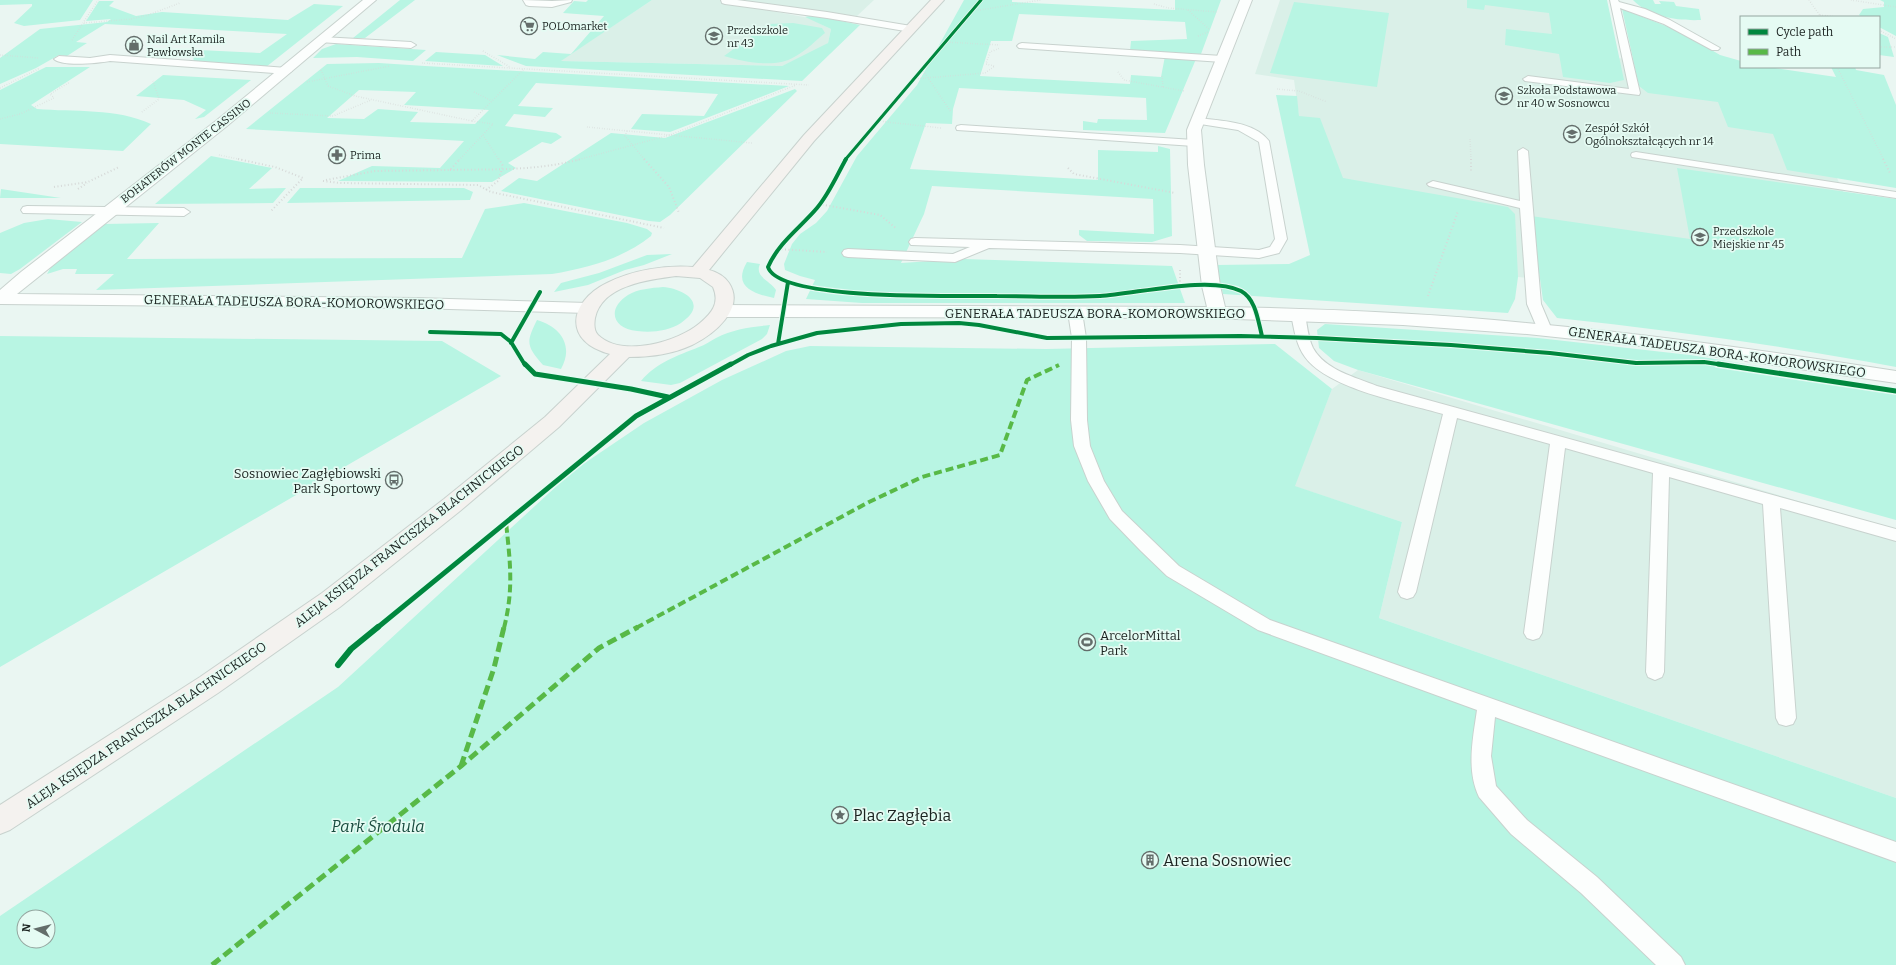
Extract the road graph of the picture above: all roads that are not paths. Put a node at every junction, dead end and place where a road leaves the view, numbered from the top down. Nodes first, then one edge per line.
1 (370, 0) edge
2 (527, 0) edge
3 (568, 0) edge
4 (726, 0) edge
5 (938, 0) edge
6 (1246, 0) edge
7 (1615, 2) edge
8 (910, 29) junction
9 (322, 40) junction
10 (411, 45) dead end
11 (1022, 46) road end
12 (1715, 48) dead end
13 (59, 59) road end
14 (1222, 59) junction
15 (286, 71) junction
16 (1528, 79) dead end
17 (1198, 121) junction
18 (961, 128) road end
19 (1194, 143) junction
20 (1523, 151) dead end
21 (1636, 155) dead end
22 (1433, 184) dead end
23 (1896, 195) edge
24 (1526, 206) junction
25 (27, 210) dead end
26 (111, 211) junction
27 (184, 212) dead end
28 (915, 242) road end
29 (989, 244) junction
30 (1207, 252) junction
31 (848, 253) road end
32 (697, 272) junction
33 (0, 299) edge
34 (588, 308) junction
35 (722, 311) junction
36 (1075, 312) junction
37 (1217, 313) junction
38 (1298, 314) junction
39 (1545, 330) junction
40 (623, 352) junction
41 (1896, 377) edge
42 (1451, 411) junction
43 (1558, 441) junction
44 (1661, 470) junction
45 (1772, 500) junction
46 (1895, 539) edge
47 (1407, 592) dead end
48 (1533, 633) dead end
49 (1655, 672) dead end
50 (1487, 704) junction
51 (1786, 718) dead end
52 (0, 821) edge
53 (1896, 852) edge
54 (1673, 965) edge

1 - 9 street, BOHATERÓW MONTE CASSINO
2 - 3 lane
4 - 8 lane
5 - 8 street
6 - 14 street
7 - 12 lane
7 - 16 lane
8 - 32 street
9 - 10 lane
9 - 15 street, BOHATERÓW MONTE CASSINO
11 - 14 lane
13 - 15 lane
14 - 17 street
15 - 26 street, BOHATERÓW MONTE CASSINO
17 - 19 street
17 - 30 lane
18 - 19 lane
19 - 30 street
20 - 24 lane
21 - 23 lane
22 - 24 lane
24 - 39 lane
25 - 26 lane
26 - 27 lane
26 - 33 street, BOHATERÓW MONTE CASSINO
28 - 29 lane
29 - 30 lane
29 - 31 lane
30 - 37 street
32 - 34 street
32 - 35 street
33 - 34 street, GENERAŁA TADEUSZA BORA-KOMOROWSKIEGO
34 - 40 street
35 - 36 street, GENERAŁA TADEUSZA BORA-KOMOROWSKIEGO
35 - 40 street
36 - 37 street, GENERAŁA TADEUSZA BORA-KOMOROWSKIEGO
36 - 50 lane
37 - 38 street, GENERAŁA TADEUSZA BORA-KOMOROWSKIEGO
38 - 39 street, GENERAŁA TADEUSZA BORA-KOMOROWSKIEGO
38 - 42 lane
39 - 41 street, GENERAŁA TADEUSZA BORA-KOMOROWSKIEGO
40 - 52 street, ALEJA KSIĘDZA FRANCISZKA BLACHNICKIEGO
42 - 43 lane
42 - 47 lane
43 - 44 lane
43 - 48 lane
44 - 45 lane
44 - 49 lane
45 - 46 lane
45 - 51 lane
50 - 53 lane
50 - 54 lane

